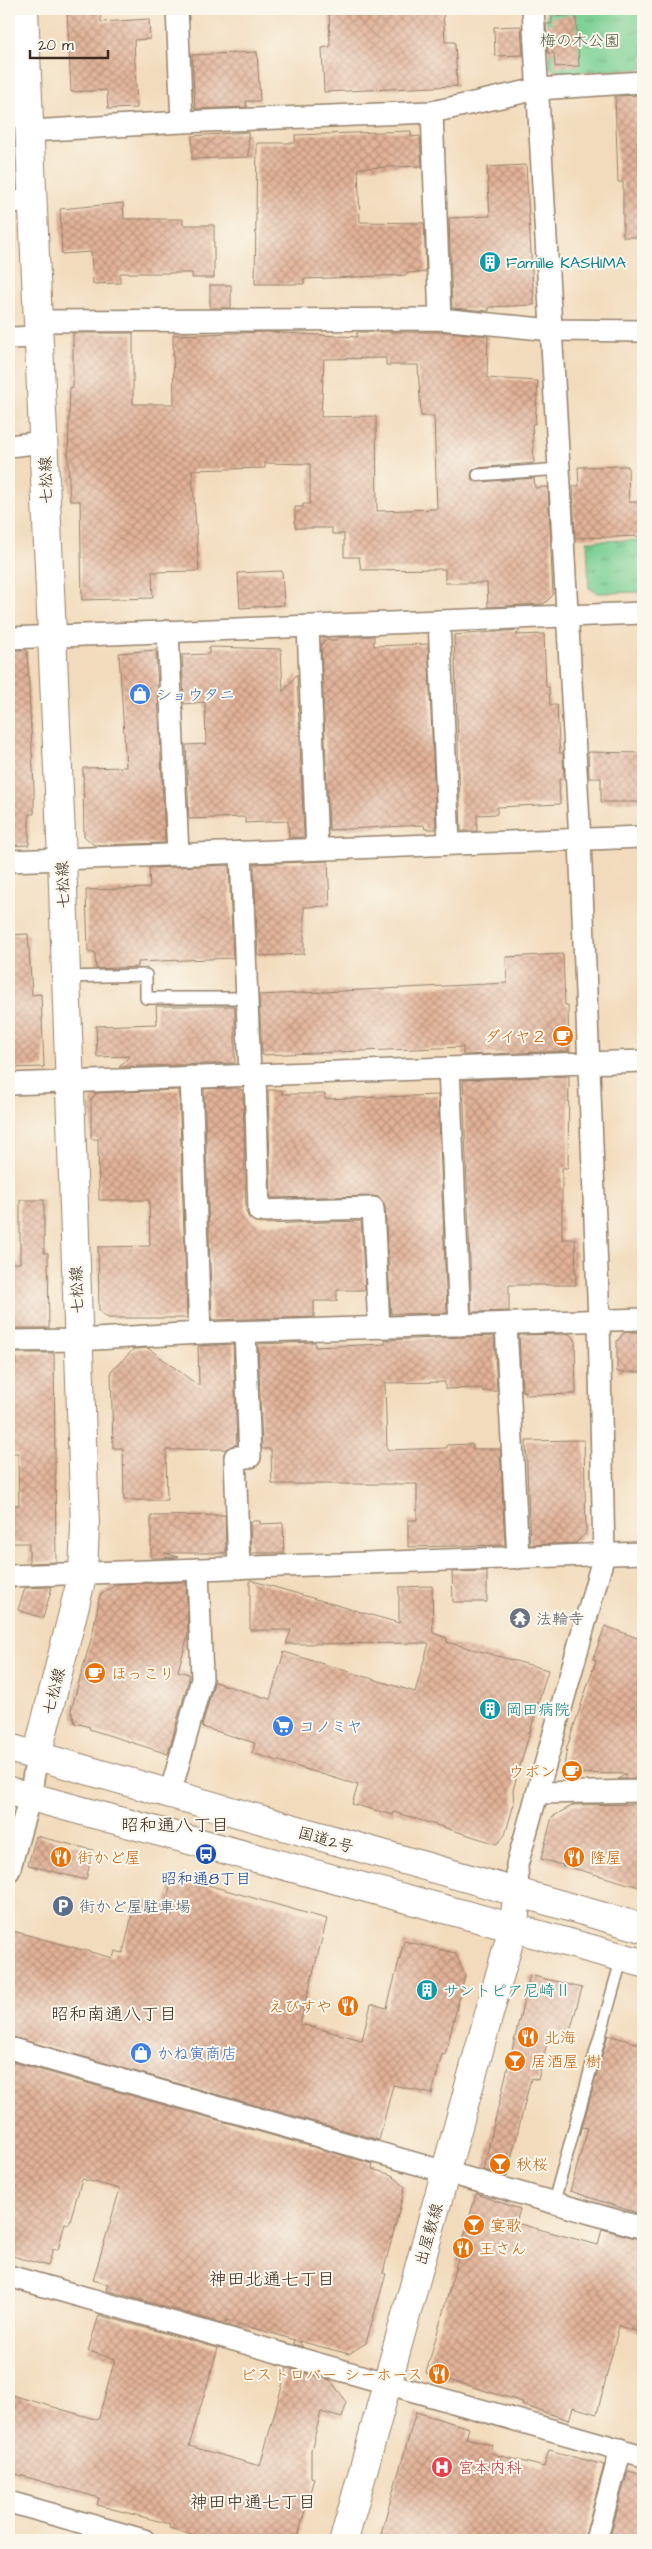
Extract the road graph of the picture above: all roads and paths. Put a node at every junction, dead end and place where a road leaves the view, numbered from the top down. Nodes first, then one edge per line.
1 (24, 9) edge
2 (177, 9) edge
3 (533, 9) edge
4 (18, 69) edge
5 (643, 82) edge
6 (538, 90) junction
7 (432, 112) junction
8 (182, 122) junction
9 (30, 131) junction
10 (20, 201) edge
11 (440, 319) junction
12 (38, 329) junction
13 (552, 330) junction
14 (643, 331) edge
15 (9, 338) edge
16 (44, 442) junction
17 (9, 446) edge
18 (560, 469) junction
19 (478, 475) dead end
20 (643, 613) edge
21 (568, 616) junction
22 (439, 621) junction
23 (308, 626) junction
24 (168, 631) junction
25 (50, 636) junction
26 (9, 638) edge
27 (643, 837) edge
28 (580, 840) junction
29 (449, 844) junction
30 (317, 849) junction
31 (241, 852) junction
32 (178, 854) junction
33 (62, 858) junction
34 (9, 861) edge
35 (66, 977) junction
36 (247, 998) junction
37 (643, 1060) edge
38 (589, 1062) junction
39 (449, 1068) junction
40 (252, 1075) junction
41 (191, 1077) junction
42 (68, 1083) junction
43 (9, 1084) edge
44 (643, 1319) edge
45 (599, 1320) junction
46 (506, 1324) junction
47 (460, 1325) junction
48 (379, 1328) junction
49 (245, 1332) junction
50 (200, 1333) junction
51 (78, 1340) junction
52 (9, 1341) edge
53 (643, 1554) edge
54 (604, 1555) junction
55 (518, 1558) junction
56 (239, 1568) junction
57 (198, 1569) junction
58 (83, 1574) junction
59 (9, 1576) edge
60 (9, 1748) edge
61 (37, 1756) junction
62 (643, 1791) edge
63 (538, 1793) junction
64 (19, 1794) edge
65 (170, 1794) junction
66 (9, 1871) edge
67 (518, 1893) junction
68 (513, 1927) junction
69 (643, 1928) edge
70 (633, 1960) edge
71 (9, 2048) edge
72 (445, 2171) junction
73 (554, 2201) junction
74 (643, 2228) edge
75 (9, 2276) edge
76 (386, 2382) junction
77 (621, 2449) junction
78 (643, 2456) edge
79 (9, 2502) edge
80 (144, 2540) edge
81 (344, 2540) edge
82 (596, 2540) edge

1 - 4 main road, 七松線
2 - 8 street
3 - 6 street
4 - 9 main road, 七松線
5 - 6 street
6 - 7 street
6 - 13 street
7 - 8 street
7 - 11 street
8 - 9 street
9 - 10 main road, 七松線
10 - 12 main road, 七松線
11 - 12 street
11 - 13 street
12 - 15 street
12 - 16 main road, 七松線
13 - 14 street
13 - 18 street
16 - 17 street
16 - 25 main road, 七松線
18 - 19 lane
18 - 21 street
20 - 21 street
21 - 22 street
21 - 28 street
22 - 23 street
22 - 29 street
23 - 24 street
23 - 30 street
24 - 25 street
24 - 32 street
25 - 26 street
25 - 33 main road, 七松線
27 - 28 street
28 - 29 street
28 - 38 street
29 - 30 street
30 - 31 street
31 - 32 street
31 - 36 street
32 - 33 street
33 - 34 street
33 - 35 main road, 七松線
35 - 36 lane
35 - 42 main road, 七松線
36 - 40 street
37 - 38 street
38 - 39 street
38 - 45 street
39 - 40 street
39 - 47 street
40 - 41 street
40 - 48 street
41 - 42 street
41 - 50 street
42 - 43 street
42 - 51 main road, 七松線
44 - 45 street
45 - 46 street
45 - 54 street
46 - 47 street
46 - 55 street
47 - 48 street
48 - 49 street
49 - 50 street
49 - 56 street
50 - 51 street
51 - 52 street
51 - 58 main road, 七松線
53 - 54 street
54 - 55 street
54 - 63 street
55 - 56 street
56 - 57 street
57 - 58 street
57 - 65 street
58 - 59 street
58 - 61 main road, 七松線
60 - 61 main road, 国道2号
61 - 64 street
61 - 65 main road, 国道2号
62 - 63 street
63 - 67 street
64 - 66 street
64 - 68 main road
65 - 67 main road, 国道2号
67 - 68 main road, 出屋敷線
67 - 69 main road, 国道2号
68 - 70 main road
68 - 72 main road, 出屋敷線
70 - 73 lane
71 - 72 street
72 - 73 street
72 - 76 main road, 出屋敷線
73 - 74 street
75 - 76 street
76 - 77 street
76 - 81 main road, 出屋敷線
77 - 78 street
77 - 82 street
79 - 80 street

